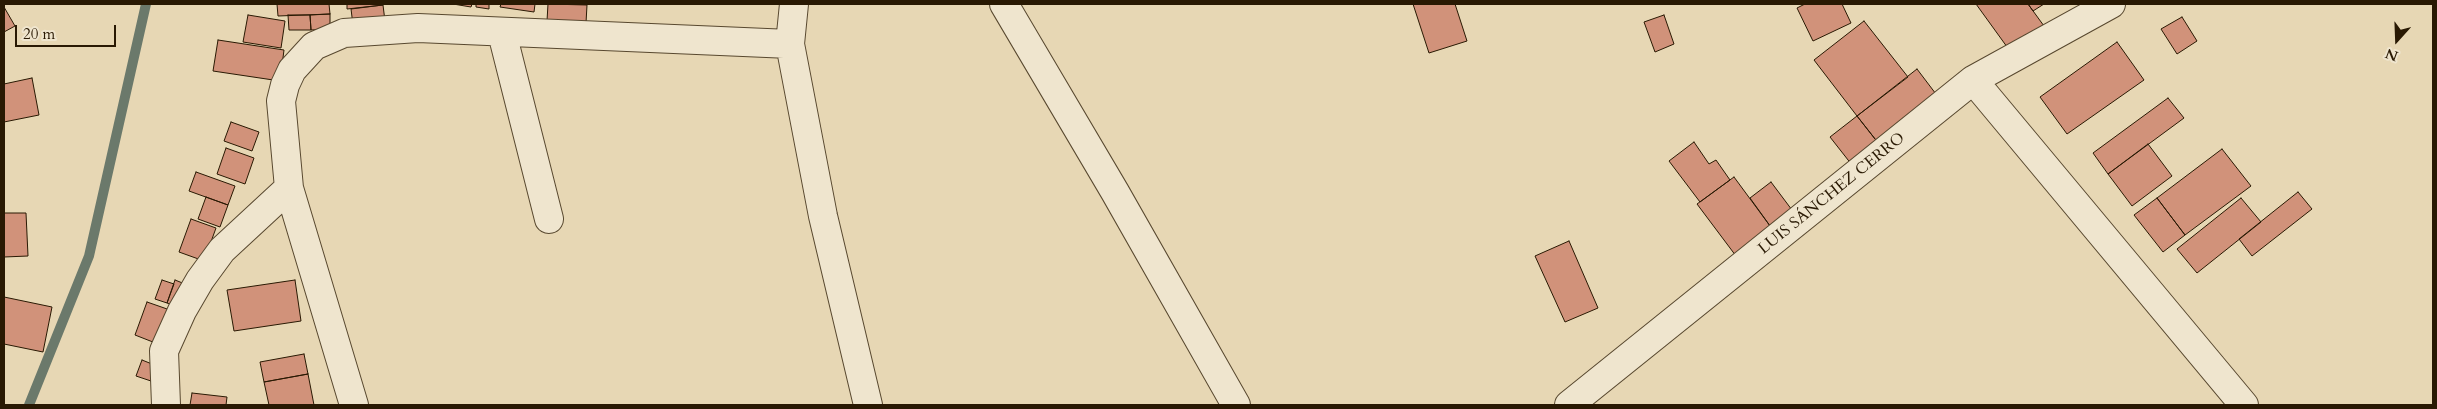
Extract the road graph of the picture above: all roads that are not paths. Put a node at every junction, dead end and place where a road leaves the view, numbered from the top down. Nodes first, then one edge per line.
1 (794, 4) edge
2 (1004, 4) edge
3 (2111, 4) edge
4 (502, 33) junction
5 (790, 44) junction
6 (1974, 80) junction
7 (289, 188) junction
8 (549, 219) dead end
9 (166, 405) edge
10 (354, 405) edge
11 (868, 405) edge
12 (1236, 405) edge
13 (1569, 405) edge
14 (2244, 405) edge

1 - 5 street
2 - 12 street
3 - 6 street, LUIS SÁNCHEZ CERRO
4 - 5 street
4 - 7 street
4 - 8 street
5 - 11 street
6 - 13 street, LUIS SÁNCHEZ CERRO
6 - 14 street
7 - 9 street
7 - 10 street

